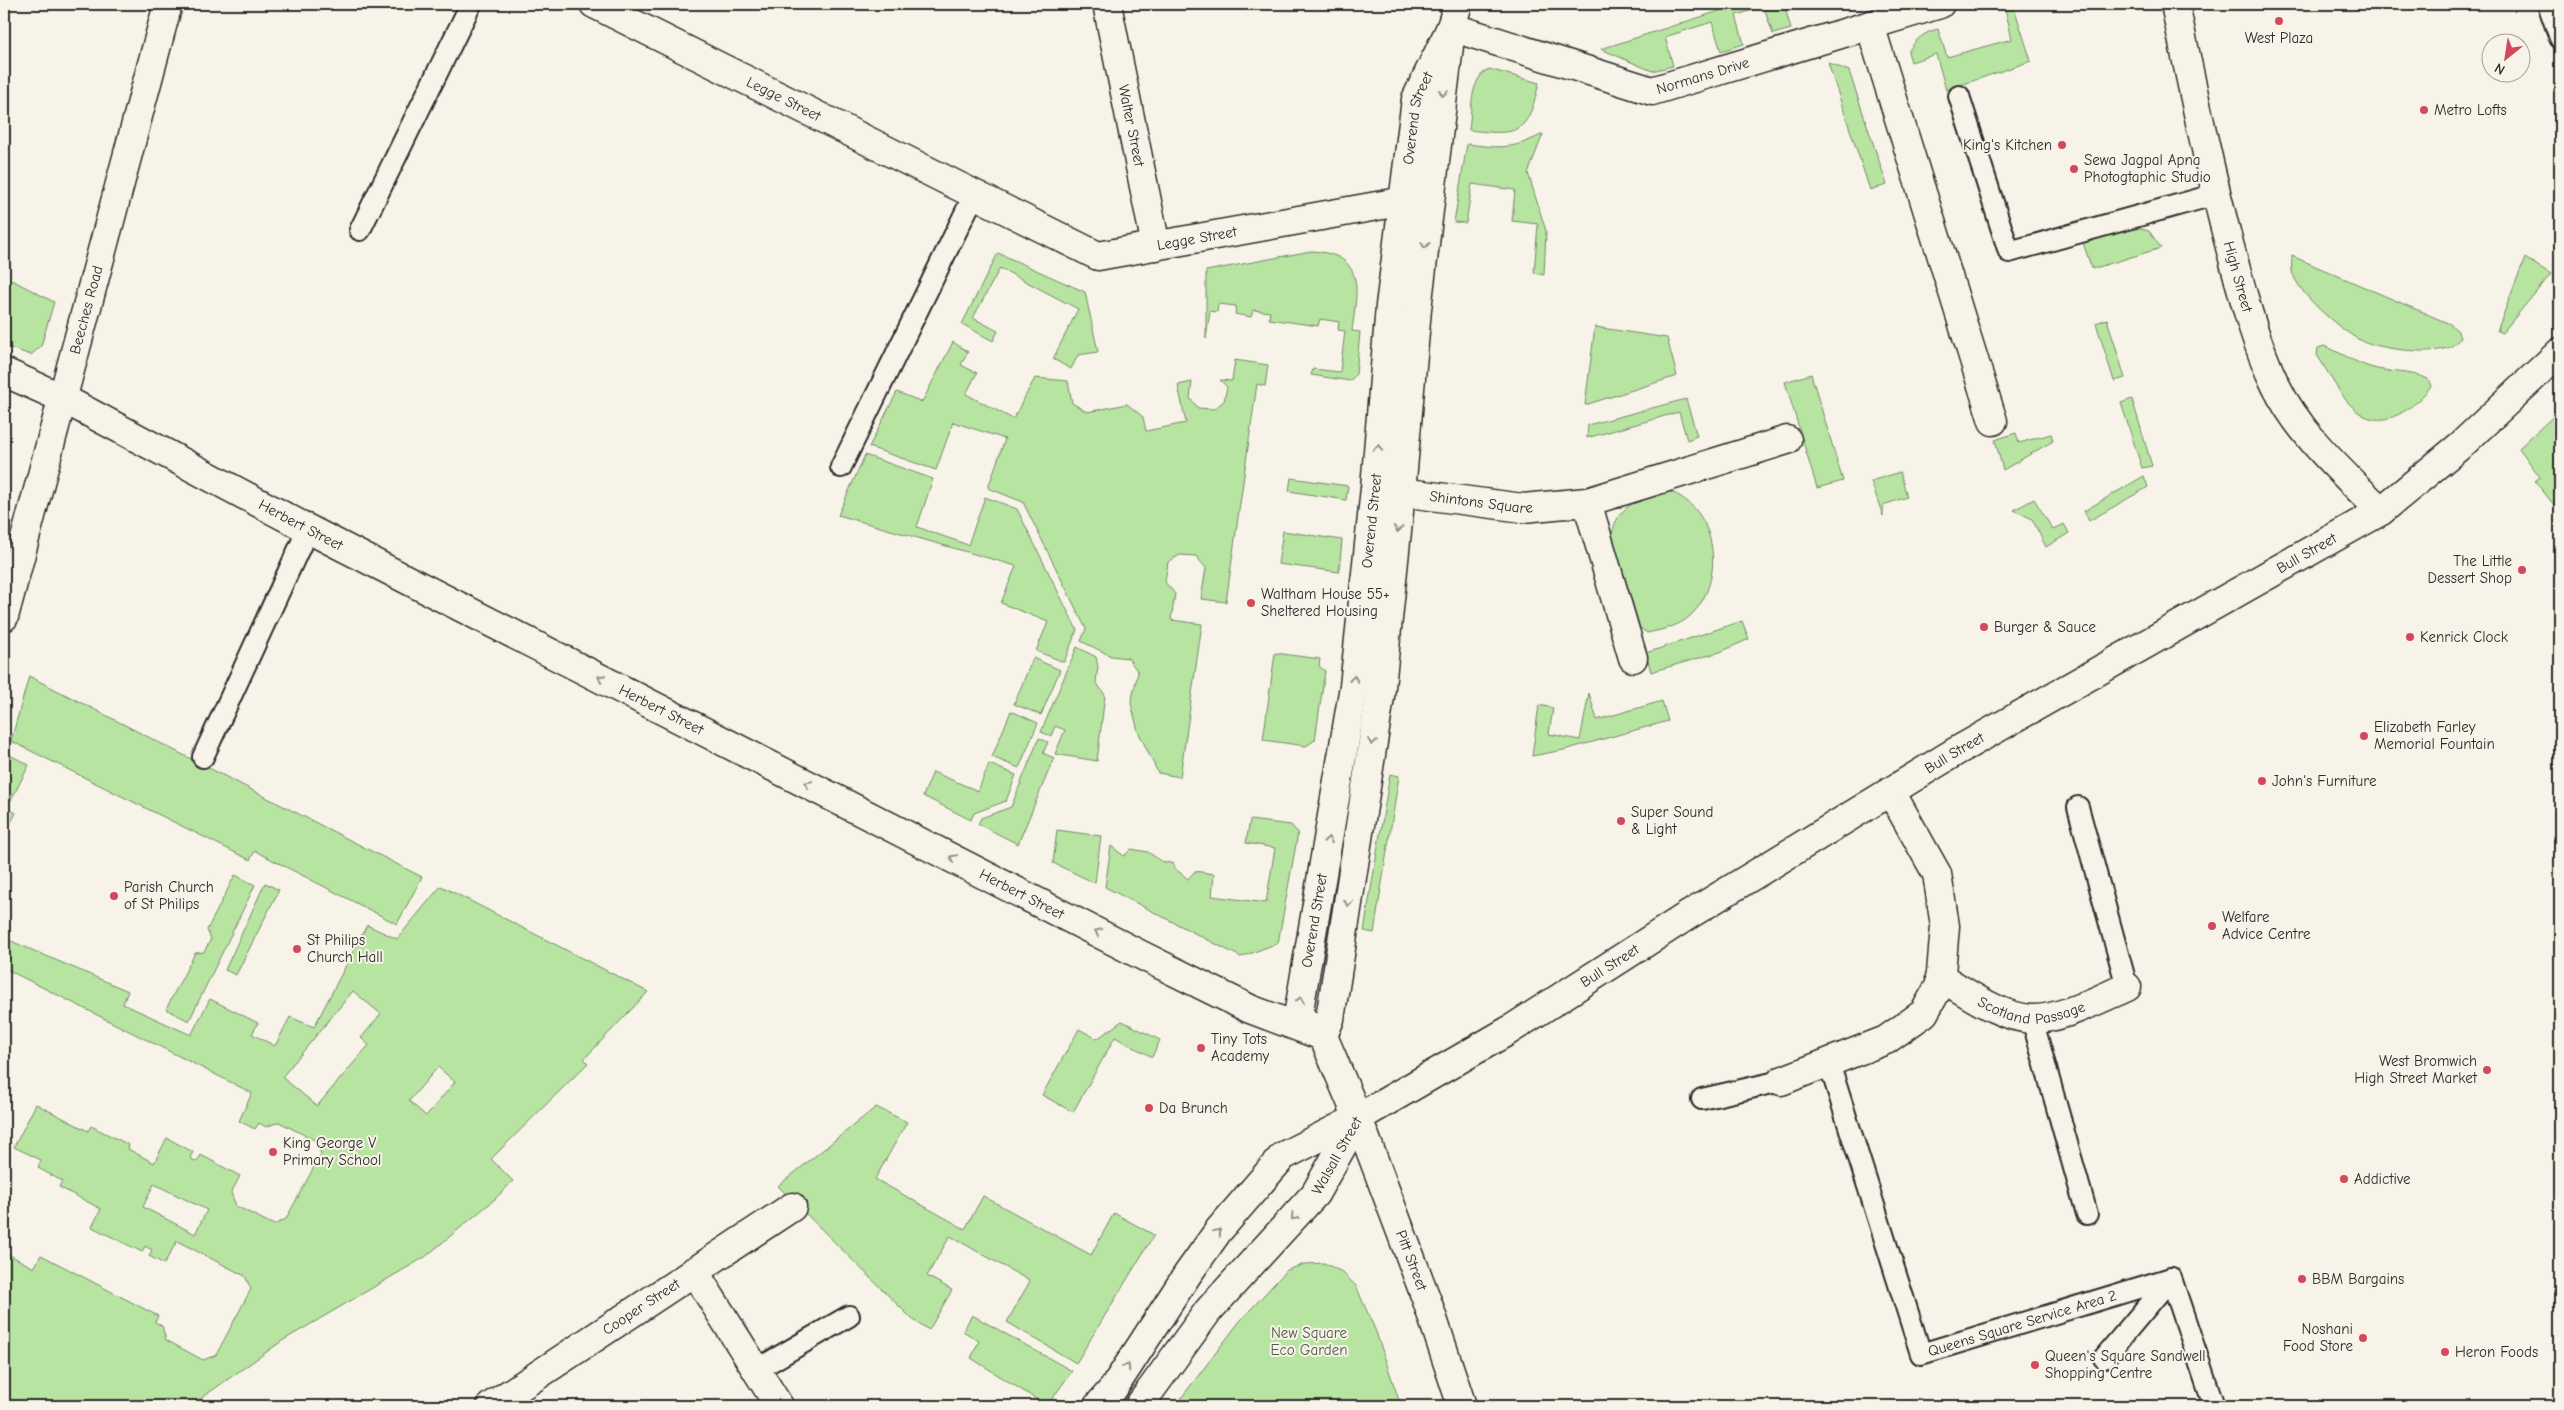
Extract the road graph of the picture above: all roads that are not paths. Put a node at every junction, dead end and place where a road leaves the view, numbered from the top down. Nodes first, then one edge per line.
1 (168, 4) edge
2 (471, 4) edge
3 (594, 4) edge
4 (1107, 4) edge
5 (1940, 4) edge
6 (2175, 4) edge
7 (2548, 4) edge
8 (1454, 16) edge
9 (1870, 25) junction
10 (2560, 38) edge
11 (1959, 96) dead end
12 (975, 193) junction
13 (2217, 194) junction
14 (1431, 196) junction
15 (1403, 203) junction
16 (360, 230) dead end
17 (1156, 246) junction
18 (2560, 352) edge
19 (4, 372) edge
20 (62, 398) junction
21 (1993, 421) dead end
22 (1787, 440) dead end
23 (841, 467) dead end
24 (1388, 490) junction
25 (1587, 502) junction
26 (2381, 511) junction
27 (308, 529) junction
28 (4, 616) edge
29 (1633, 658) dead end
30 (203, 757) dead end
31 (1891, 792) junction
32 (2078, 807) dead end
33 (1940, 977) junction
34 (2127, 987) joint
35 (2032, 1019) junction
36 (1323, 1036) junction
37 (1829, 1063) junction
38 (1781, 1081) joint
39 (1702, 1099) dead end
40 (1358, 1118) junction
41 (792, 1207) dead end
42 (2087, 1214) dead end
43 (694, 1271) junction
44 (2171, 1278) junction
45 (849, 1316) dead end
46 (2104, 1358) dead end
47 (756, 1370) junction
48 (491, 1406) edge
49 (779, 1406) edge
50 (1098, 1406) edge
51 (1139, 1406) edge
52 (1462, 1406) edge
53 (2214, 1406) edge

1 - 20 street, Beeches Road
2 - 16 lane
3 - 12 street, Legge Street
4 - 17 street, Walter Street
5 - 9 street, Normans Drive
6 - 13 street, High Street
7 - 10 lane
8 - 9 street, Normans Drive
8 -> 14 street, Overend Street
8 - 15 street, Overend Street
9 - 21 street
11 - 13 lane
12 - 17 street, Legge Street
12 - 23 lane
13 - 26 street, High Street
14 - 15 street, Legge Street
14 -> 24 street, Overend Street
15 - 17 street, Legge Street
24 -> 15 street, Overend Street
18 - 26 street, Bull Street
19 - 20 street, Herbert Street
20 - 27 street, Herbert Street
20 - 28 street, Beeches Road
22 - 25 street, Shintons Square
24 - 25 street, Shintons Square
24 - 36 street, Overend Street
25 - 29 street
26 - 31 street, Bull Street
27 - 30 lane
36 -> 27 street, Herbert Street
31 - 33 street
31 - 40 street, Bull Street
32 - 34 lane
33 - 35 street, Scotland Passage
33 - 37 street
34 - 35 street, Scotland Passage
35 - 42 lane
36 - 40 street, Overend Street
37 - 38 street
37 - 44 lane, Queens Square Service Area 2
38 - 39 lane
50 -> 40 street, Walsall Street
40 -> 51 street, Walsall Street
40 - 52 street, Pitt Street
41 - 43 street, Cooper Street
43 - 47 street
43 - 48 street, Cooper Street
44 - 46 lane
44 - 53 lane
45 - 47 lane
47 - 49 street

